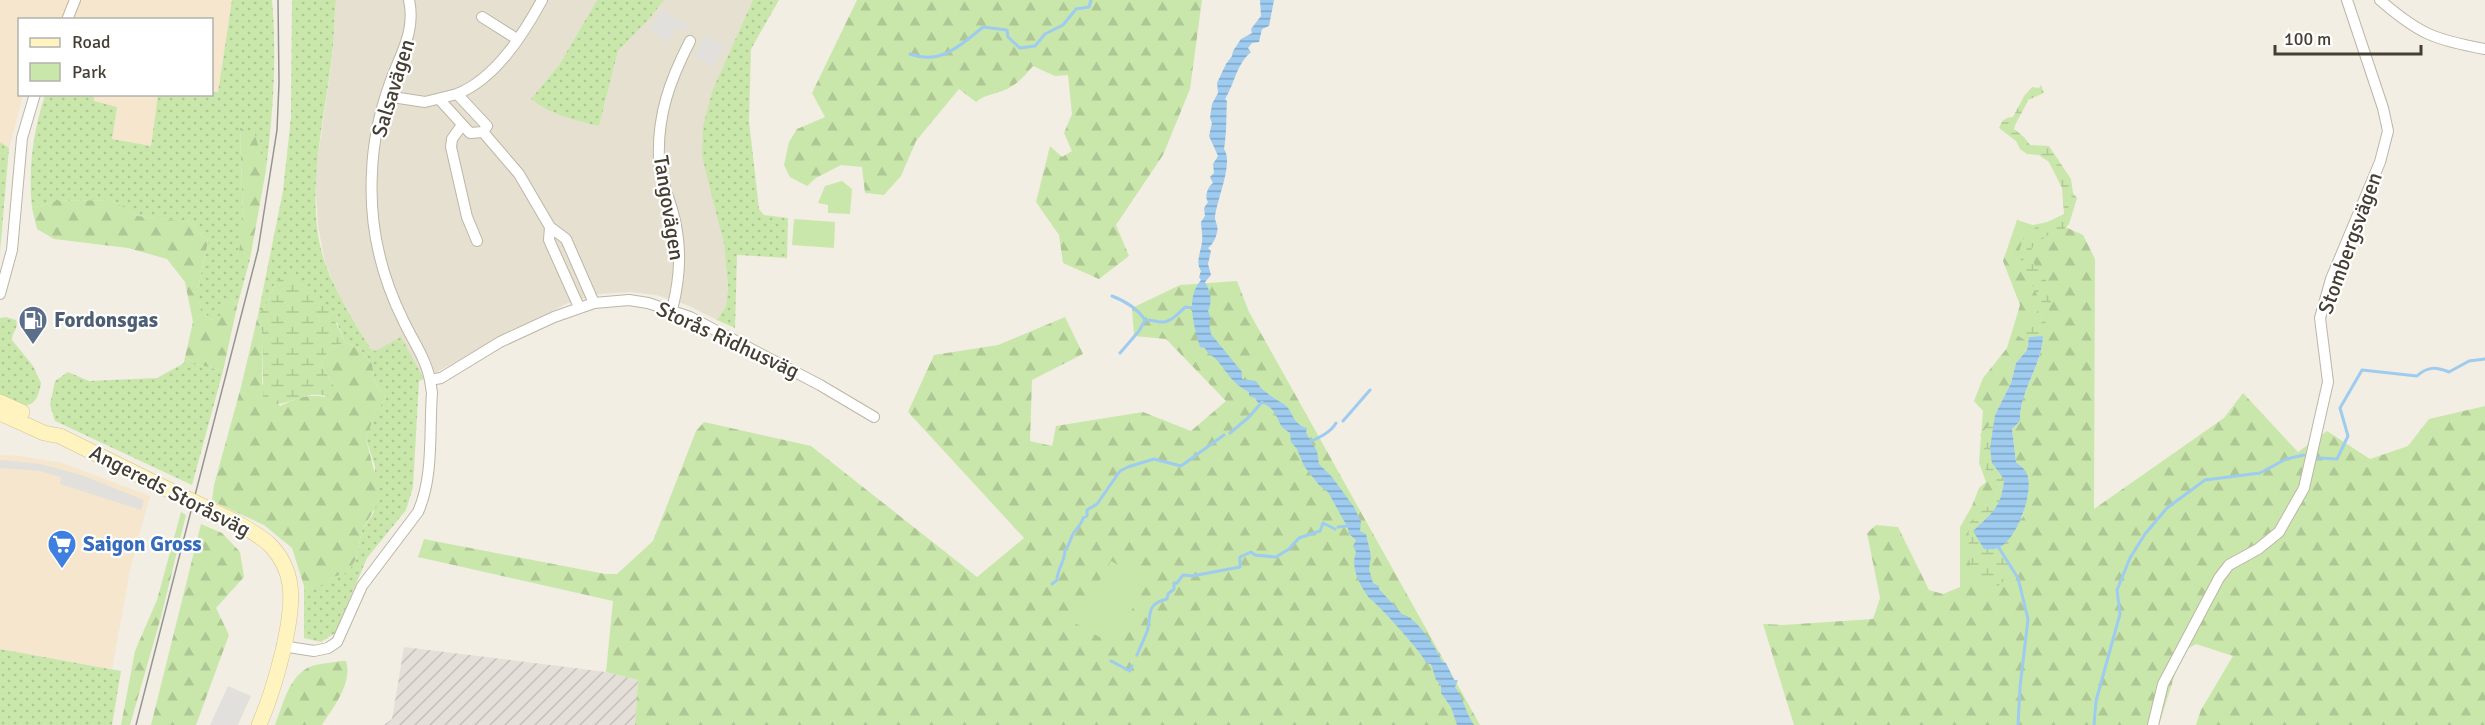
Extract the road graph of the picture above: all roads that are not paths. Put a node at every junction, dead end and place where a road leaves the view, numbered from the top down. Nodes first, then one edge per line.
1 (75, 0) edge
2 (409, 0) edge
3 (542, 0) edge
4 (2347, 0) edge
5 (2380, 0) edge
6 (483, 17) dead end
7 (68, 18) edge
8 (518, 39) junction
9 (690, 40) dead end
10 (2485, 49) edge
11 (457, 94) junction
12 (34, 96) edge
13 (386, 96) junction
14 (440, 100) junction
15 (462, 125) junction
16 (483, 132) junction
17 (550, 227) junction
18 (477, 241) dead end
19 (0, 294) edge
20 (594, 303) junction
21 (579, 307) junction
22 (672, 310) junction
23 (430, 380) junction
24 (0, 402) edge
25 (0, 413) edge
26 (874, 417) dead end
27 (60, 436) junction
28 (282, 646) junction
29 (259, 725) edge
30 (2153, 725) edge

1 - 7 street
2 - 13 street, Salsavägen
3 - 8 street
4 - 30 street, Stombergsvägen
5 - 10 street
6 - 8 street
8 - 11 street
9 - 22 street, Tangovägen
11 - 14 street
11 - 16 street
12 - 19 street
13 - 14 street
13 - 23 street, Salsavägen
14 - 15 street
15 - 16 street
15 - 18 street
16 - 17 street
17 - 20 street
17 - 21 street
20 - 21 street, Storås Ridhusväg
20 - 22 street, Storås Ridhusväg
21 - 23 street, Storås Ridhusväg
22 - 26 street, Storås Ridhusväg
23 - 28 street
24 - 27 street, Angereds Storåsväg
25 - 27 street, Angereds Storåsväg
27 - 28 street, Angereds Storåsväg, bridge
28 - 29 street, Angereds Storåsväg

